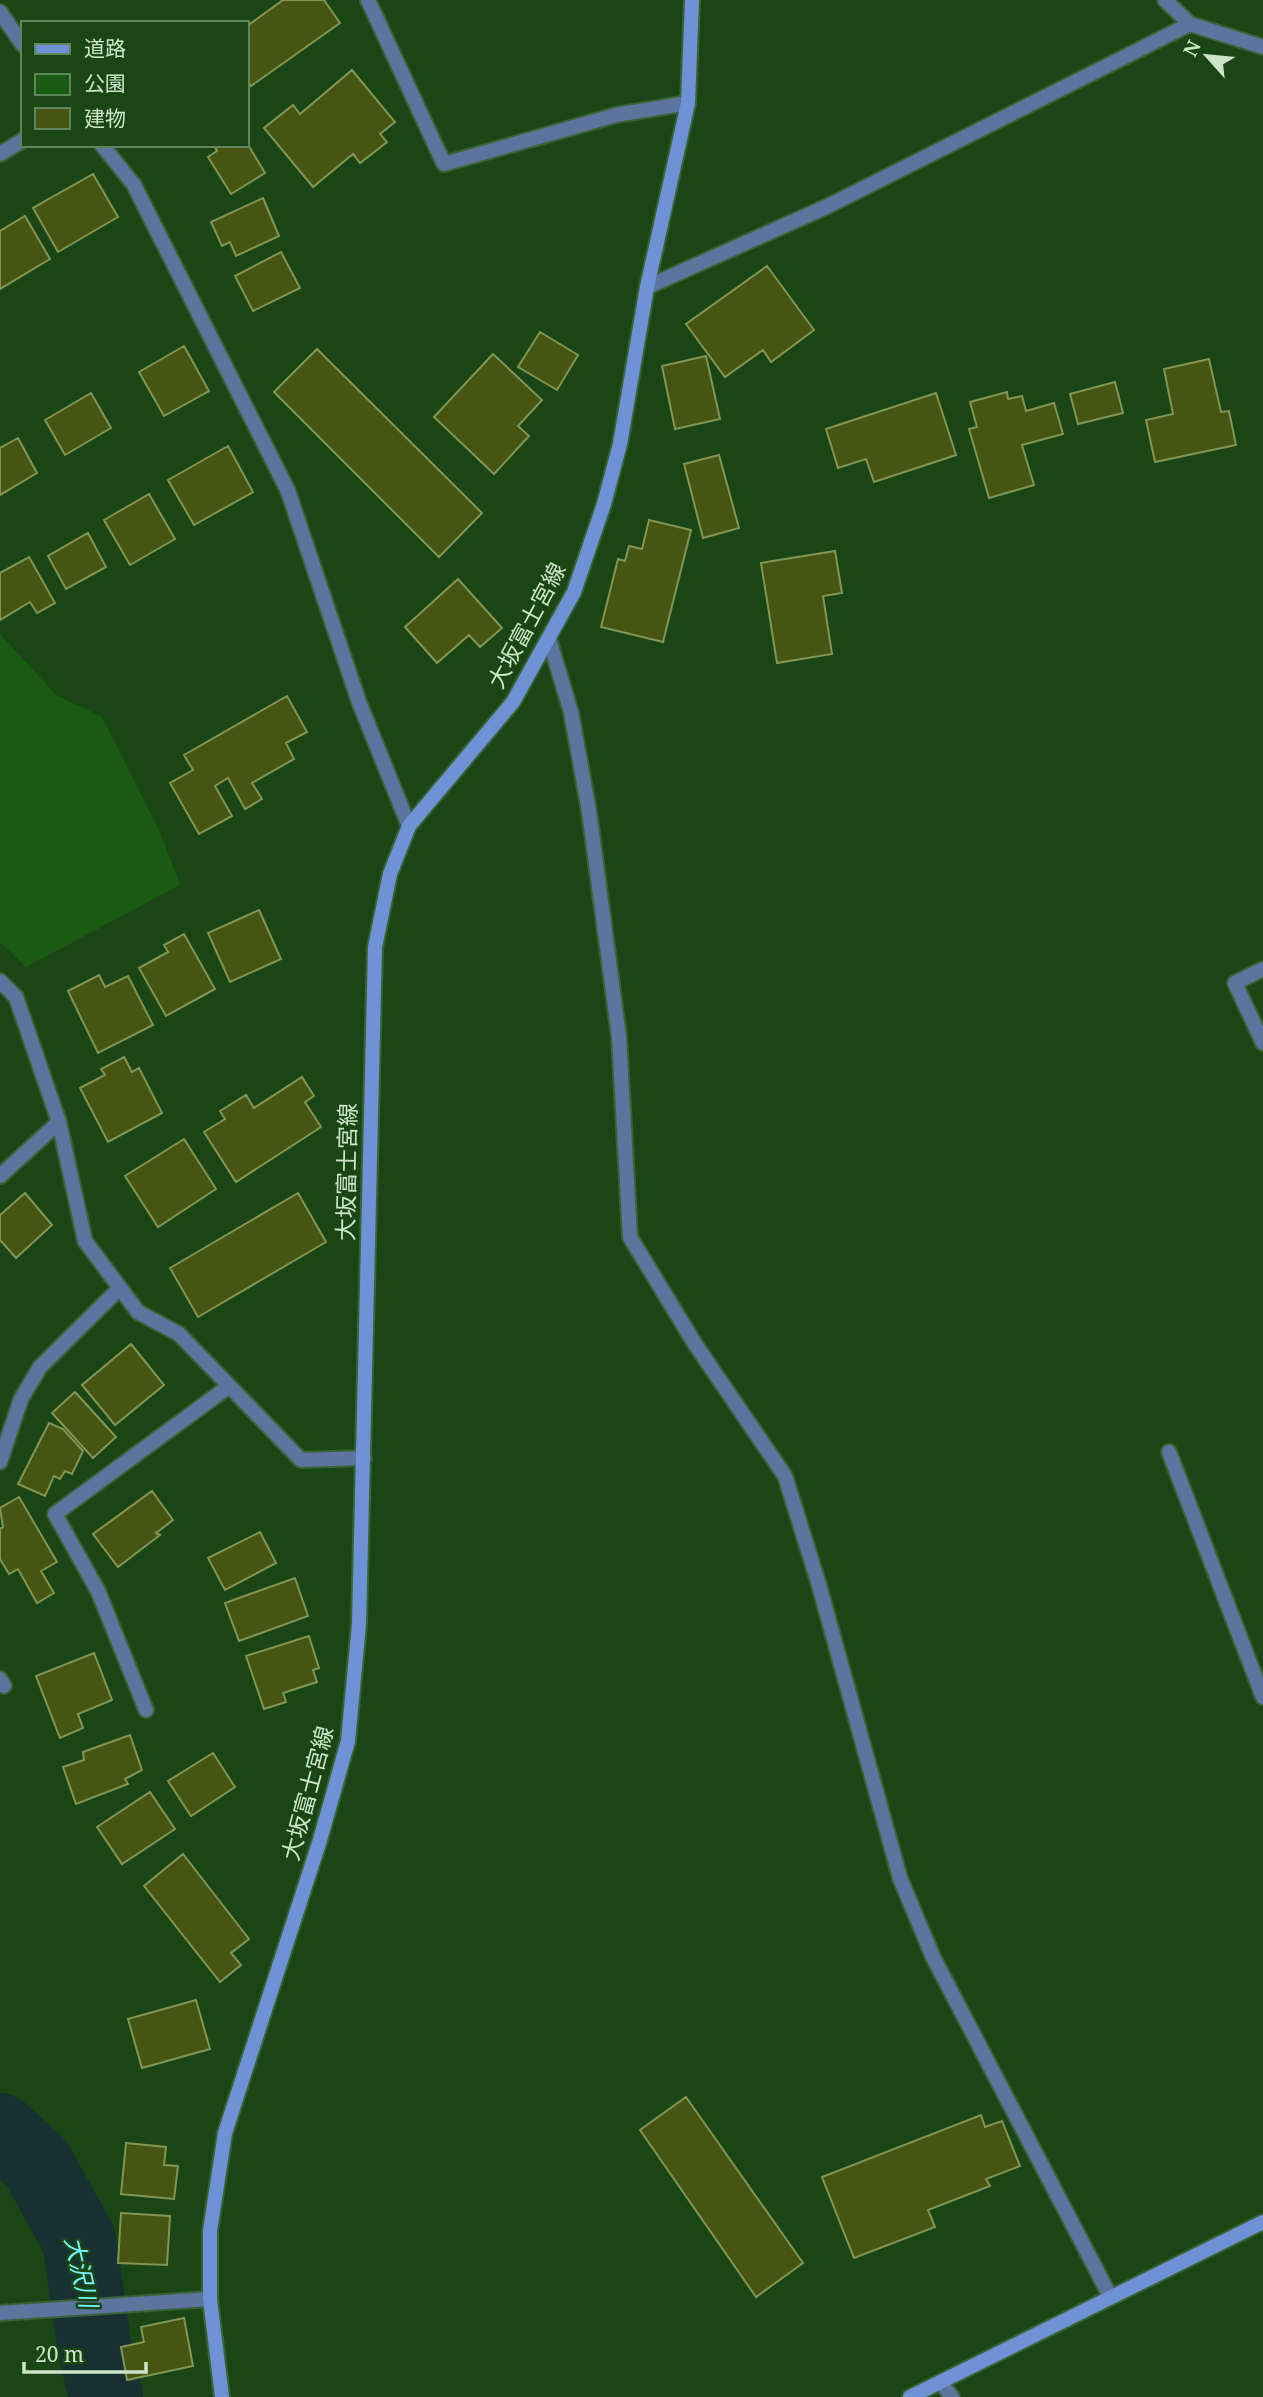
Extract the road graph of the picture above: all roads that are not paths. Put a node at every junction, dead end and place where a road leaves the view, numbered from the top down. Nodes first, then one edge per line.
1 (368, 0) edge
2 (692, 0) edge
3 (1165, 0) edge
4 (0, 12) edge
5 (1189, 24) junction
6 (21, 42) edge
7 (1263, 47) edge
8 (688, 103) junction
9 (21, 141) edge
10 (104, 147) edge
11 (0, 154) edge
12 (647, 287) junction
13 (549, 639) junction
14 (409, 826) junction
15 (1263, 969) edge
16 (0, 981) edge
17 (1263, 1044) edge
18 (59, 1122) junction
19 (0, 1176) edge
20 (120, 1288) junction
21 (228, 1387) junction
22 (1169, 1452) dead end
23 (364, 1458) junction
24 (0, 1462) edge
25 (1263, 1696) edge
26 (146, 1710) dead end
27 (1263, 2222) edge
28 (1110, 2296) junction
29 (210, 2299) junction
30 (0, 2313) edge
31 (941, 2383) junction
32 (222, 2397) edge
33 (910, 2397) edge
34 (952, 2397) edge

1 - 8 street
2 - 8 main road, 大坂富士宮線
3 - 5 street
4 - 6 street
5 - 7 street
5 - 12 street
8 - 12 main road, 大坂富士宮線
9 - 11 street
10 - 14 street
12 - 13 main road, 大坂富士宮線
13 - 14 main road, 大坂富士宮線
13 - 28 street
14 - 23 main road, 大坂富士宮線
15 - 17 street
16 - 18 street
18 - 19 street
18 - 20 street
20 - 21 street
20 - 24 street
21 - 23 street
21 - 26 street
22 - 25 street
23 - 29 main road, 大坂富士宮線
27 - 28 main road
28 - 31 main road
29 - 30 street
29 - 32 main road, 大坂富士宮線
31 - 33 main road
31 - 34 street

